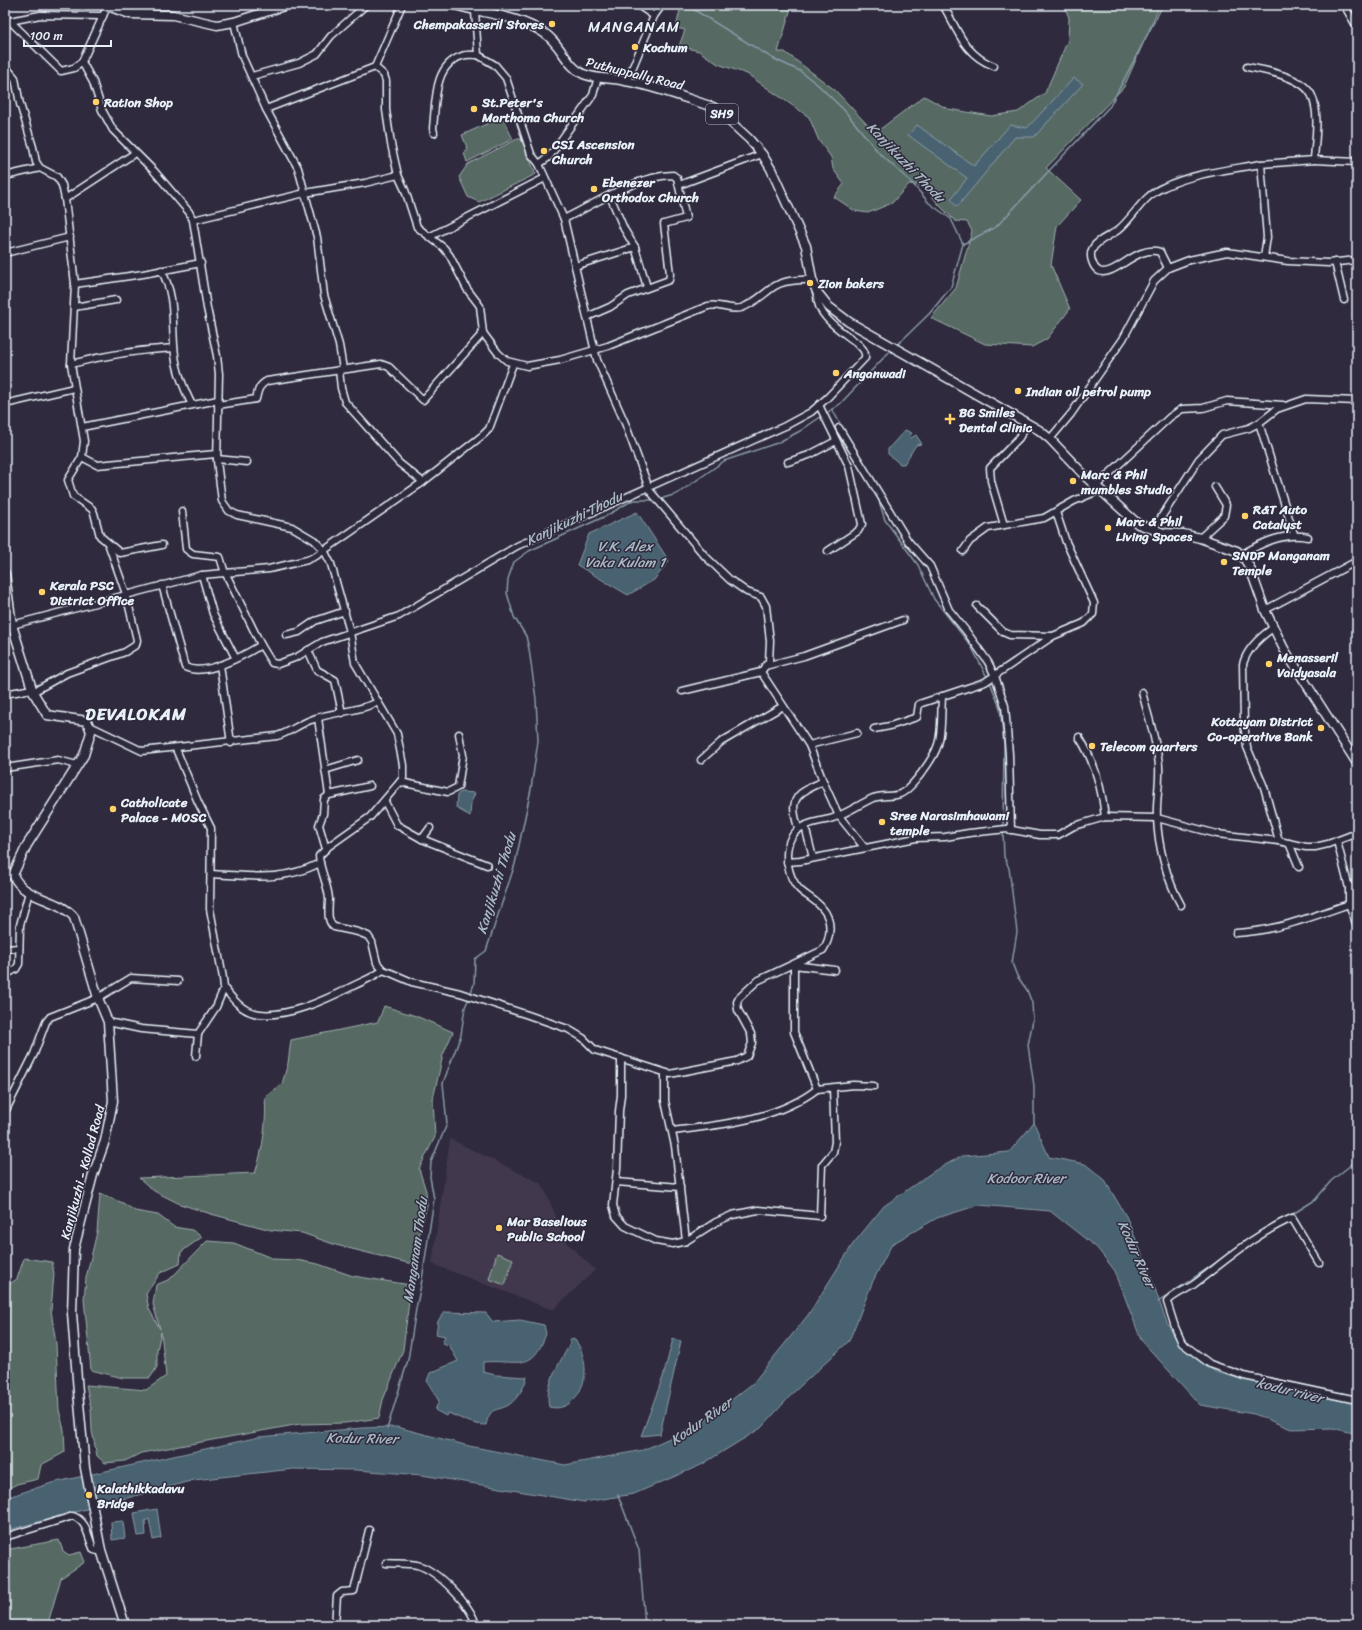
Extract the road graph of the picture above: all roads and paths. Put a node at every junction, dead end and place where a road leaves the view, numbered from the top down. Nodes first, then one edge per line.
1 (287, 5) edge
2 (366, 5) edge
3 (402, 5) edge
4 (455, 5) edge
5 (638, 5) edge
6 (662, 5) edge
7 (943, 5) edge
8 (1344, 5) edge
9 (106, 6) edge
10 (475, 11) junction
11 (103, 16) junction
12 (654, 16) junction
13 (8, 21) edge
14 (234, 22) junction
15 (1357, 26) edge
16 (478, 54) junction
17 (82, 62) junction
18 (5, 66) edge
19 (994, 66) dead end
20 (375, 67) junction
21 (1247, 67) dead end
22 (252, 76) junction
23 (598, 77) junction
24 (626, 81) junction
25 (266, 109) junction
26 (434, 133) dead end
27 (135, 153) junction
28 (762, 154) junction
29 (1314, 160) junction
30 (1357, 162) edge
31 (539, 164) junction
32 (1261, 164) junction
33 (40, 168) junction
34 (398, 175) junction
35 (5, 176) edge
36 (545, 178) junction
37 (679, 185) junction
38 (305, 193) junction
39 (610, 196) junction
40 (65, 200) junction
41 (564, 219) junction
42 (193, 220) junction
43 (70, 237) junction
44 (429, 237) junction
45 (635, 247) junction
46 (5, 252) edge
47 (1264, 257) junction
48 (1357, 260) edge
49 (1335, 262) junction
50 (201, 263) junction
51 (575, 266) junction
52 (1168, 268) junction
53 (161, 270) junction
54 (812, 279) junction
55 (75, 284) junction
56 (647, 287) junction
57 (817, 292) junction
58 (116, 300) dead end
59 (1344, 300) dead end
60 (74, 307) junction
61 (587, 316) junction
62 (483, 333) junction
63 (174, 348) junction
64 (594, 349) junction
65 (71, 364) junction
66 (513, 364) junction
67 (341, 370) junction
68 (74, 388) junction
69 (1357, 401) edge
70 (218, 402) junction
71 (5, 404) edge
72 (192, 405) junction
73 (819, 405) junction
74 (1288, 405) junction
75 (1258, 423) junction
76 (1027, 424) junction
77 (82, 426) junction
78 (839, 428) dead end
79 (1050, 438) junction
80 (836, 441) junction
81 (216, 456) junction
82 (82, 457) junction
83 (247, 462) dead end
84 (788, 462) dead end
85 (423, 482) junction
86 (1215, 487) dead end
87 (1098, 488) junction
88 (649, 489) junction
89 (182, 512) dead end
90 (1056, 512) junction
91 (1004, 525) junction
92 (1153, 530) junction
93 (1294, 534) junction
94 (1308, 536) dead end
95 (1200, 538) junction
96 (107, 541) junction
97 (162, 545) dead end
98 (324, 550) junction
99 (828, 551) dead end
100 (963, 551) dead end
101 (1241, 555) junction
102 (1355, 563) edge
103 (225, 572) junction
104 (5, 574) edge
105 (202, 575) junction
106 (162, 585) junction
107 (6, 588) edge
108 (126, 594) junction
109 (977, 606) dead end
110 (1265, 610) junction
111 (345, 611) junction
112 (903, 620) dead end
113 (12, 625) junction
114 (1273, 628) junction
115 (350, 632) junction
116 (286, 635) dead end
117 (1053, 636) junction
118 (261, 645) junction
119 (308, 650) junction
120 (235, 657) junction
121 (220, 665) junction
122 (766, 666) junction
123 (761, 672) junction
124 (993, 677) junction
125 (33, 691) junction
126 (682, 691) dead end
127 (1142, 692) dead end
128 (5, 694) edge
129 (942, 696) junction
130 (378, 702) junction
131 (783, 706) junction
132 (342, 713) junction
133 (318, 718) junction
134 (90, 726) junction
135 (874, 729) dead end
136 (857, 733) dead end
137 (459, 734) dead end
138 (1079, 737) dead end
139 (231, 743) junction
140 (809, 745) junction
141 (176, 749) junction
142 (1356, 757) edge
143 (358, 760) dead end
144 (701, 760) dead end
145 (77, 765) junction
146 (5, 768) edge
147 (325, 770) junction
148 (822, 781) junction
149 (400, 782) junction
150 (370, 786) dead end
151 (329, 795) junction
152 (385, 802) junction
153 (839, 816) junction
154 (1105, 817) junction
155 (1157, 818) junction
156 (805, 826) junction
157 (430, 828) dead end
158 (798, 828) junction
159 (1008, 830) junction
160 (1357, 833) edge
161 (422, 839) junction
162 (1279, 841) junction
163 (1337, 841) junction
164 (1289, 843) junction
165 (864, 847) junction
166 (326, 849) junction
167 (813, 858) junction
168 (787, 862) junction
169 (320, 863) junction
170 (487, 865) dead end
171 (1299, 867) dead end
172 (9, 874) edge
173 (211, 874) junction
174 (1357, 886) edge
175 (1349, 888) junction
176 (30, 892) junction
177 (1349, 904) junction
178 (1181, 905) dead end
179 (1357, 926) edge
180 (1236, 933) dead end
181 (19, 948) junction
182 (5, 949) edge
183 (794, 965) junction
184 (383, 970) junction
185 (835, 970) dead end
186 (5, 975) edge
187 (178, 981) dead end
188 (224, 988) junction
189 (98, 998) junction
190 (108, 1022) junction
191 (198, 1034) junction
192 (196, 1056) dead end
193 (621, 1058) junction
194 (665, 1073) junction
195 (874, 1086) dead end
196 (833, 1088) junction
197 (816, 1089) junction
198 (5, 1112) edge
199 (672, 1131) junction
200 (616, 1182) junction
201 (680, 1188) junction
202 (686, 1242) junction
203 (1319, 1263) dead end
204 (1357, 1400) edge
205 (369, 1530) dead end
206 (5, 1537) edge
207 (101, 1550) junction
208 (386, 1563) dead end
209 (125, 1625) edge
210 (335, 1625) edge
211 (476, 1625) edge

1 - 14 main road
2 - 22 street
3 - 20 street
4 - 10 main road, Puthuppally Road / SH9
5 - 12 street
6 - 12 street
7 - 19 street
8 - 15 street
9 - 11 street
9 - 14 main road
10 - 16 street
10 - 23 main road, Puthuppally Road / SH9
11 - 13 street
11 - 17 street
12 - 24 street
13 - 17 street
14 - 22 street
16 - 26 street
16 - 31 street
17 - 27 street
18 - 33 street
20 - 25 street
20 - 34 street
21 - 29 street
22 - 25 street
23 - 24 main road, Puthuppally Road / SH9
23 - 31 street
24 - 28 main road, Puthuppally Road / SH9
25 - 38 street
27 - 40 street
27 - 42 street
28 - 37 street
28 - 54 main road, Puthuppally Road / SH9
29 - 30 street
29 - 32 street
31 - 36 street
32 - 47 street
32 - 52 street
33 - 35 street
33 - 40 street
34 - 38 street
34 - 44 street
36 - 41 street
36 - 44 street
37 - 39 street
37 - 56 street
38 - 42 street
38 - 67 street
39 - 41 street
39 - 45 street
40 - 43 street
41 - 51 street
42 - 50 street
43 - 46 street
43 - 55 street
44 - 62 street
45 - 51 street
45 - 56 street
47 - 49 street
47 - 52 street
48 - 49 street
49 - 59 street
50 - 53 street
50 - 70 street
51 - 61 street
52 - 79 street
53 - 55 street
53 - 63 street
54 - 57 main road, Puthuppally Road / SH9
54 - 64 street
55 - 60 street
56 - 61 street
57 - 73 street
57 - 76 main road, Puthuppally Road / SH9
58 - 60 street
60 - 65 street
61 - 64 street
62 - 66 street
62 - 67 street
63 - 65 street
63 - 72 street
64 - 66 street
64 - 88 street
65 - 68 street
66 - 85 street
67 - 70 street
67 - 85 street
68 - 71 street
68 - 77 street
69 - 74 street
70 - 72 street
70 - 81 street
72 - 77 street
73 - 80 street
73 - 88 street
74 - 75 street
74 - 87 street
75 - 92 street
75 - 93 street
76 - 79 main road, SH9
76 - 91 street
77 - 82 street
78 - 124 street
79 - 87 main road, SH9
80 - 84 street
80 - 99 street
81 - 82 street
81 - 83 street
81 - 98 street
82 - 96 street
85 - 98 street
86 - 95 street
87 - 90 street
87 - 92 main road, SH9
88 - 115 street
88 - 122 street
89 - 103 street
90 - 91 street
90 - 117 street
91 - 100 street
92 - 95 main road, SH9
93 - 94 street
93 - 101 street
95 - 101 main road, SH9
96 - 97 street
96 - 108 street
98 - 103 street
98 - 111 street
101 - 110 main road
102 - 110 street
103 - 105 street
103 - 118 street
104 - 107 main road
105 - 106 street
105 - 120 street
106 - 108 street
106 - 121 street
107 - 113 main road
108 - 113 street
108 - 125 street
109 - 117 street
110 - 114 main road
111 - 115 street
111 - 116 street
112 - 122 street
113 - 125 main road
114 - 142 main road
114 - 162 street
115 - 119 street
115 - 130 street
117 - 124 street
118 - 119 street
118 - 120 street
119 - 132 street
120 - 121 street
121 - 139 street
122 - 123 street
123 - 126 street
123 - 131 street
124 - 129 street
124 - 159 street
125 - 128 street
125 - 134 main road
127 - 155 street
129 - 135 street
129 - 153 street
130 - 132 street
130 - 149 street
131 - 140 street
131 - 144 street
132 - 133 street
133 - 139 street
133 - 147 street
134 - 141 street
134 - 145 main road, Kanjikuzhi - Kollad Road
136 - 140 street
137 - 149 street
138 - 154 street
139 - 141 street
140 - 148 street
141 - 173 street
143 - 147 street
145 - 146 street
145 - 172 main road, Kanjikuzhi - Kollad Road
147 - 151 street
148 - 153 street
148 - 158 street
149 - 152 street
150 - 151 street
151 - 166 street
152 - 161 street
152 - 166 street
153 - 156 street
153 - 165 street
154 - 155 street
154 - 159 street
155 - 162 street
155 - 178 street
156 - 158 street
156 - 167 street
157 - 161 street
158 - 168 street
159 - 165 street
160 - 163 street
161 - 170 street
162 - 164 street
163 - 164 street
163 - 175 street
164 - 171 street
165 - 167 street
166 - 169 street
167 - 168 street
168 - 183 street
169 - 173 street
169 - 184 street
172 - 176 main road, Kanjikuzhi - Kollad Road
173 - 188 street
174 - 175 street
175 - 177 street
176 - 181 street
176 - 189 main road, Kanjikuzhi - Kollad Road
177 - 179 street
177 - 180 street
181 - 182 street
181 - 186 street
183 - 185 street
183 - 194 street
183 - 197 street
184 - 188 street
184 - 193 street
187 - 189 street
188 - 191 street
189 - 190 main road, Kanjikuzhi - Kollad Road
189 - 198 street
190 - 191 street
190 - 207 main road, Kanjikuzhi - Kollad Road
191 - 192 street
193 - 194 street
193 - 200 street
194 - 199 street
195 - 196 street
196 - 197 street
196 - 202 street
197 - 199 street
199 - 201 street
200 - 201 street
200 - 202 street
201 - 202 street
203 - 204 street
205 - 210 street
206 - 207 street
207 - 209 main road, Kanjikuzhi - Kollad Road
208 - 211 street

